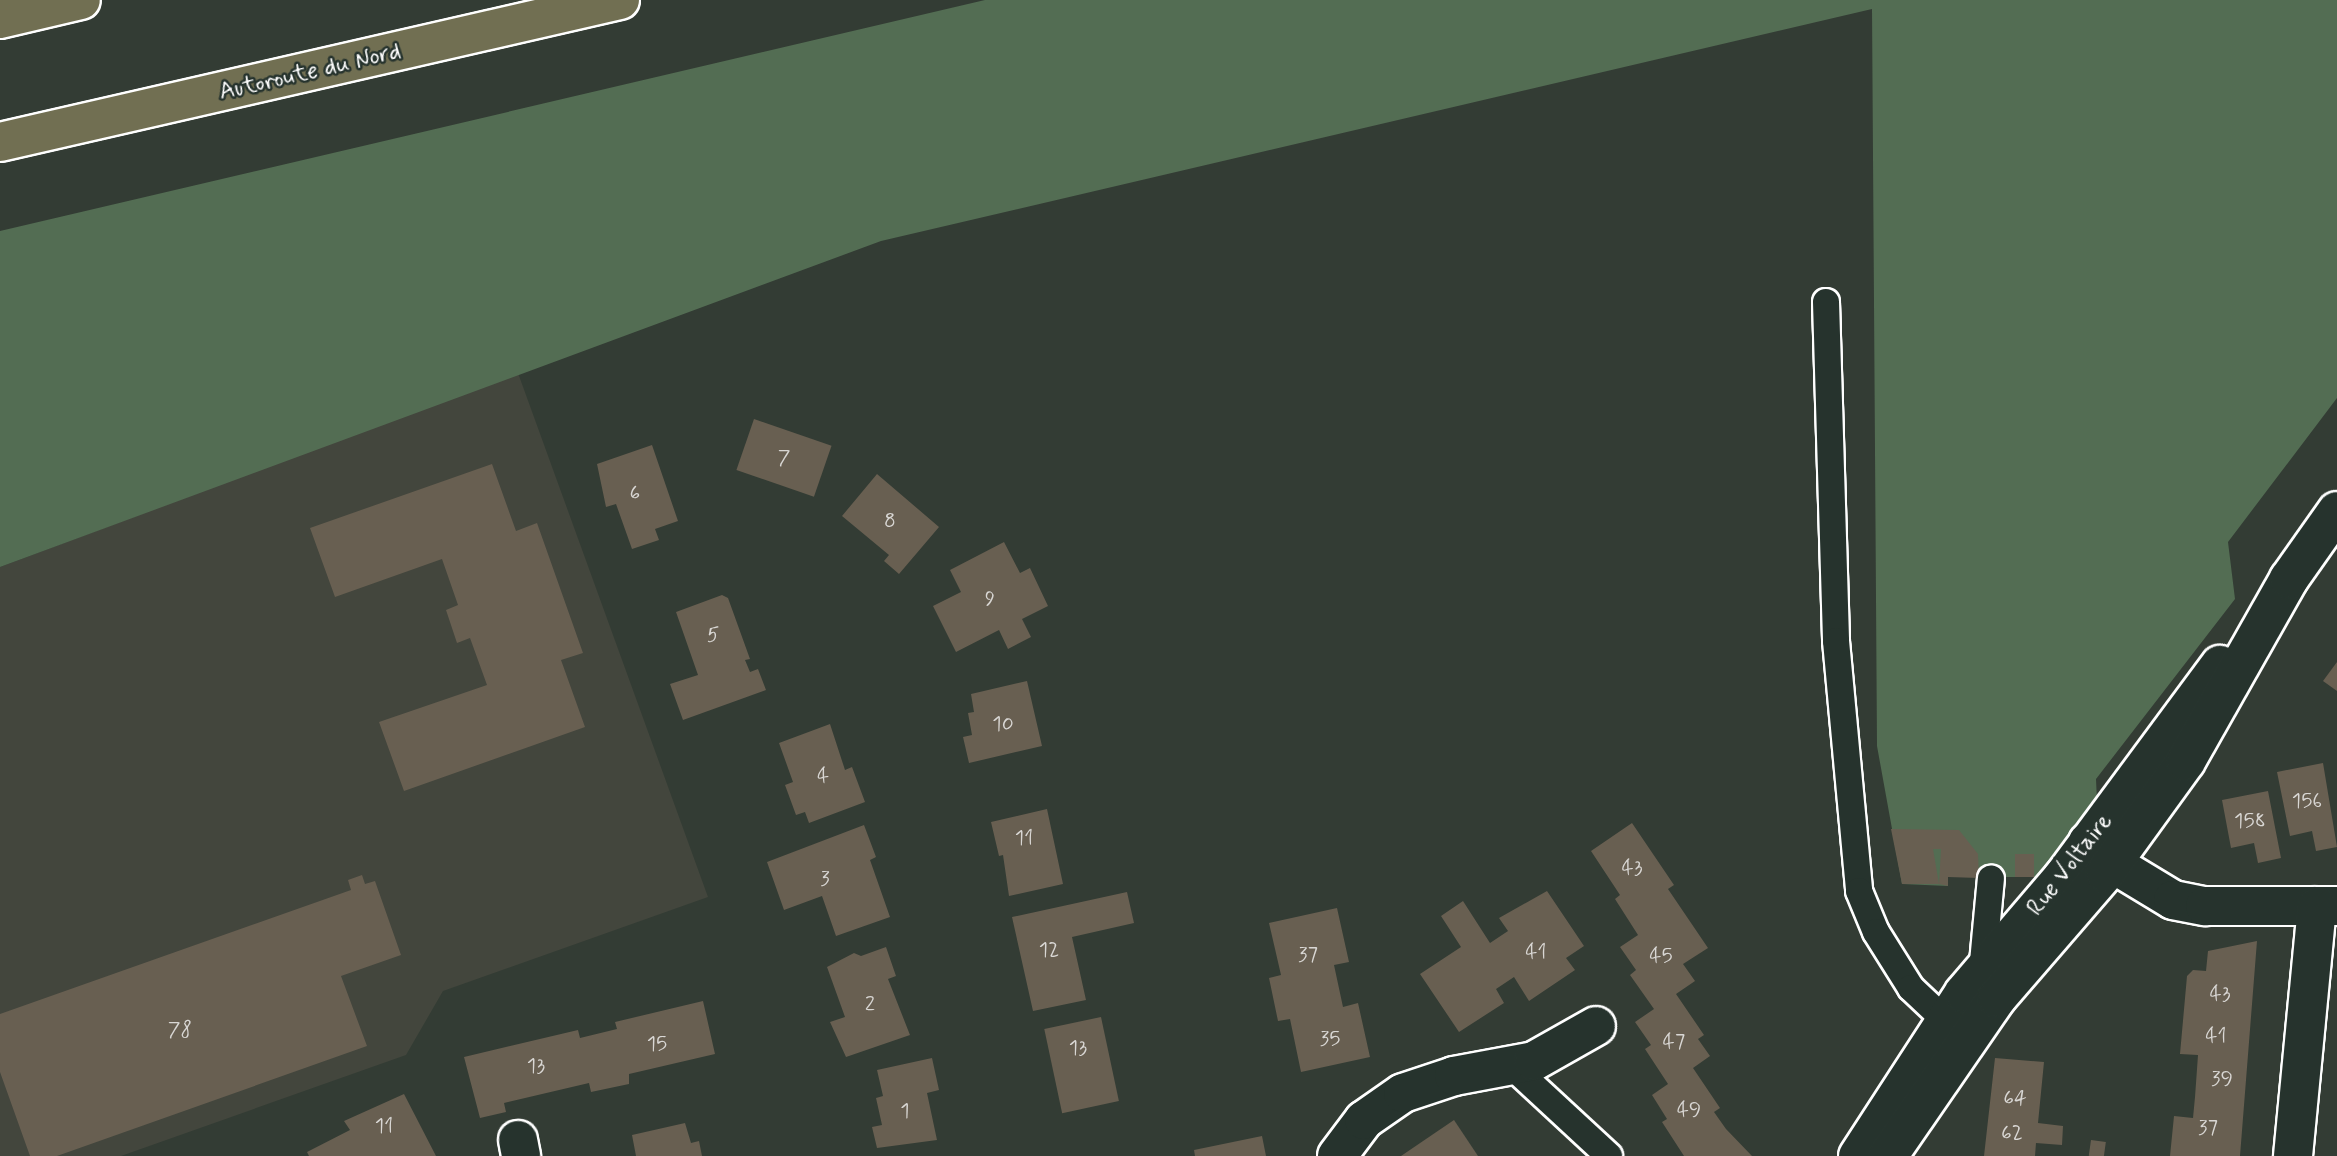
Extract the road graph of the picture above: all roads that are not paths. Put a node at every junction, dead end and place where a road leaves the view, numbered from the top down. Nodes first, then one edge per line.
1 (81, 0) edge
2 (620, 0) edge
3 (0, 19) edge
4 (0, 142) edge
5 (1826, 302) dead end
6 (2337, 511) edge
7 (2100, 853) junction
8 (1991, 878) dead end
9 (2327, 906) edge
10 (1982, 973) junction
11 (1945, 1020) junction
12 (1596, 1026) dead end
13 (1513, 1067) junction
14 (1337, 1156) edge
15 (1609, 1156) edge
16 (1858, 1156) edge
17 (1888, 1156) edge
18 (2293, 1156) edge

1 - 3 highway
2 - 4 highway, Autoroute du Nord
5 - 11 lane
6 - 7 street, Rue Voltaire
7 - 9 street
7 - 10 street, Rue Voltaire
7 - 17 street, Rue Voltaire
8 - 10 lane
9 - 18 street
10 - 11 street, Rue Voltaire
11 - 16 street, Rue Voltaire
12 - 13 street
13 - 14 street
13 - 15 lane

